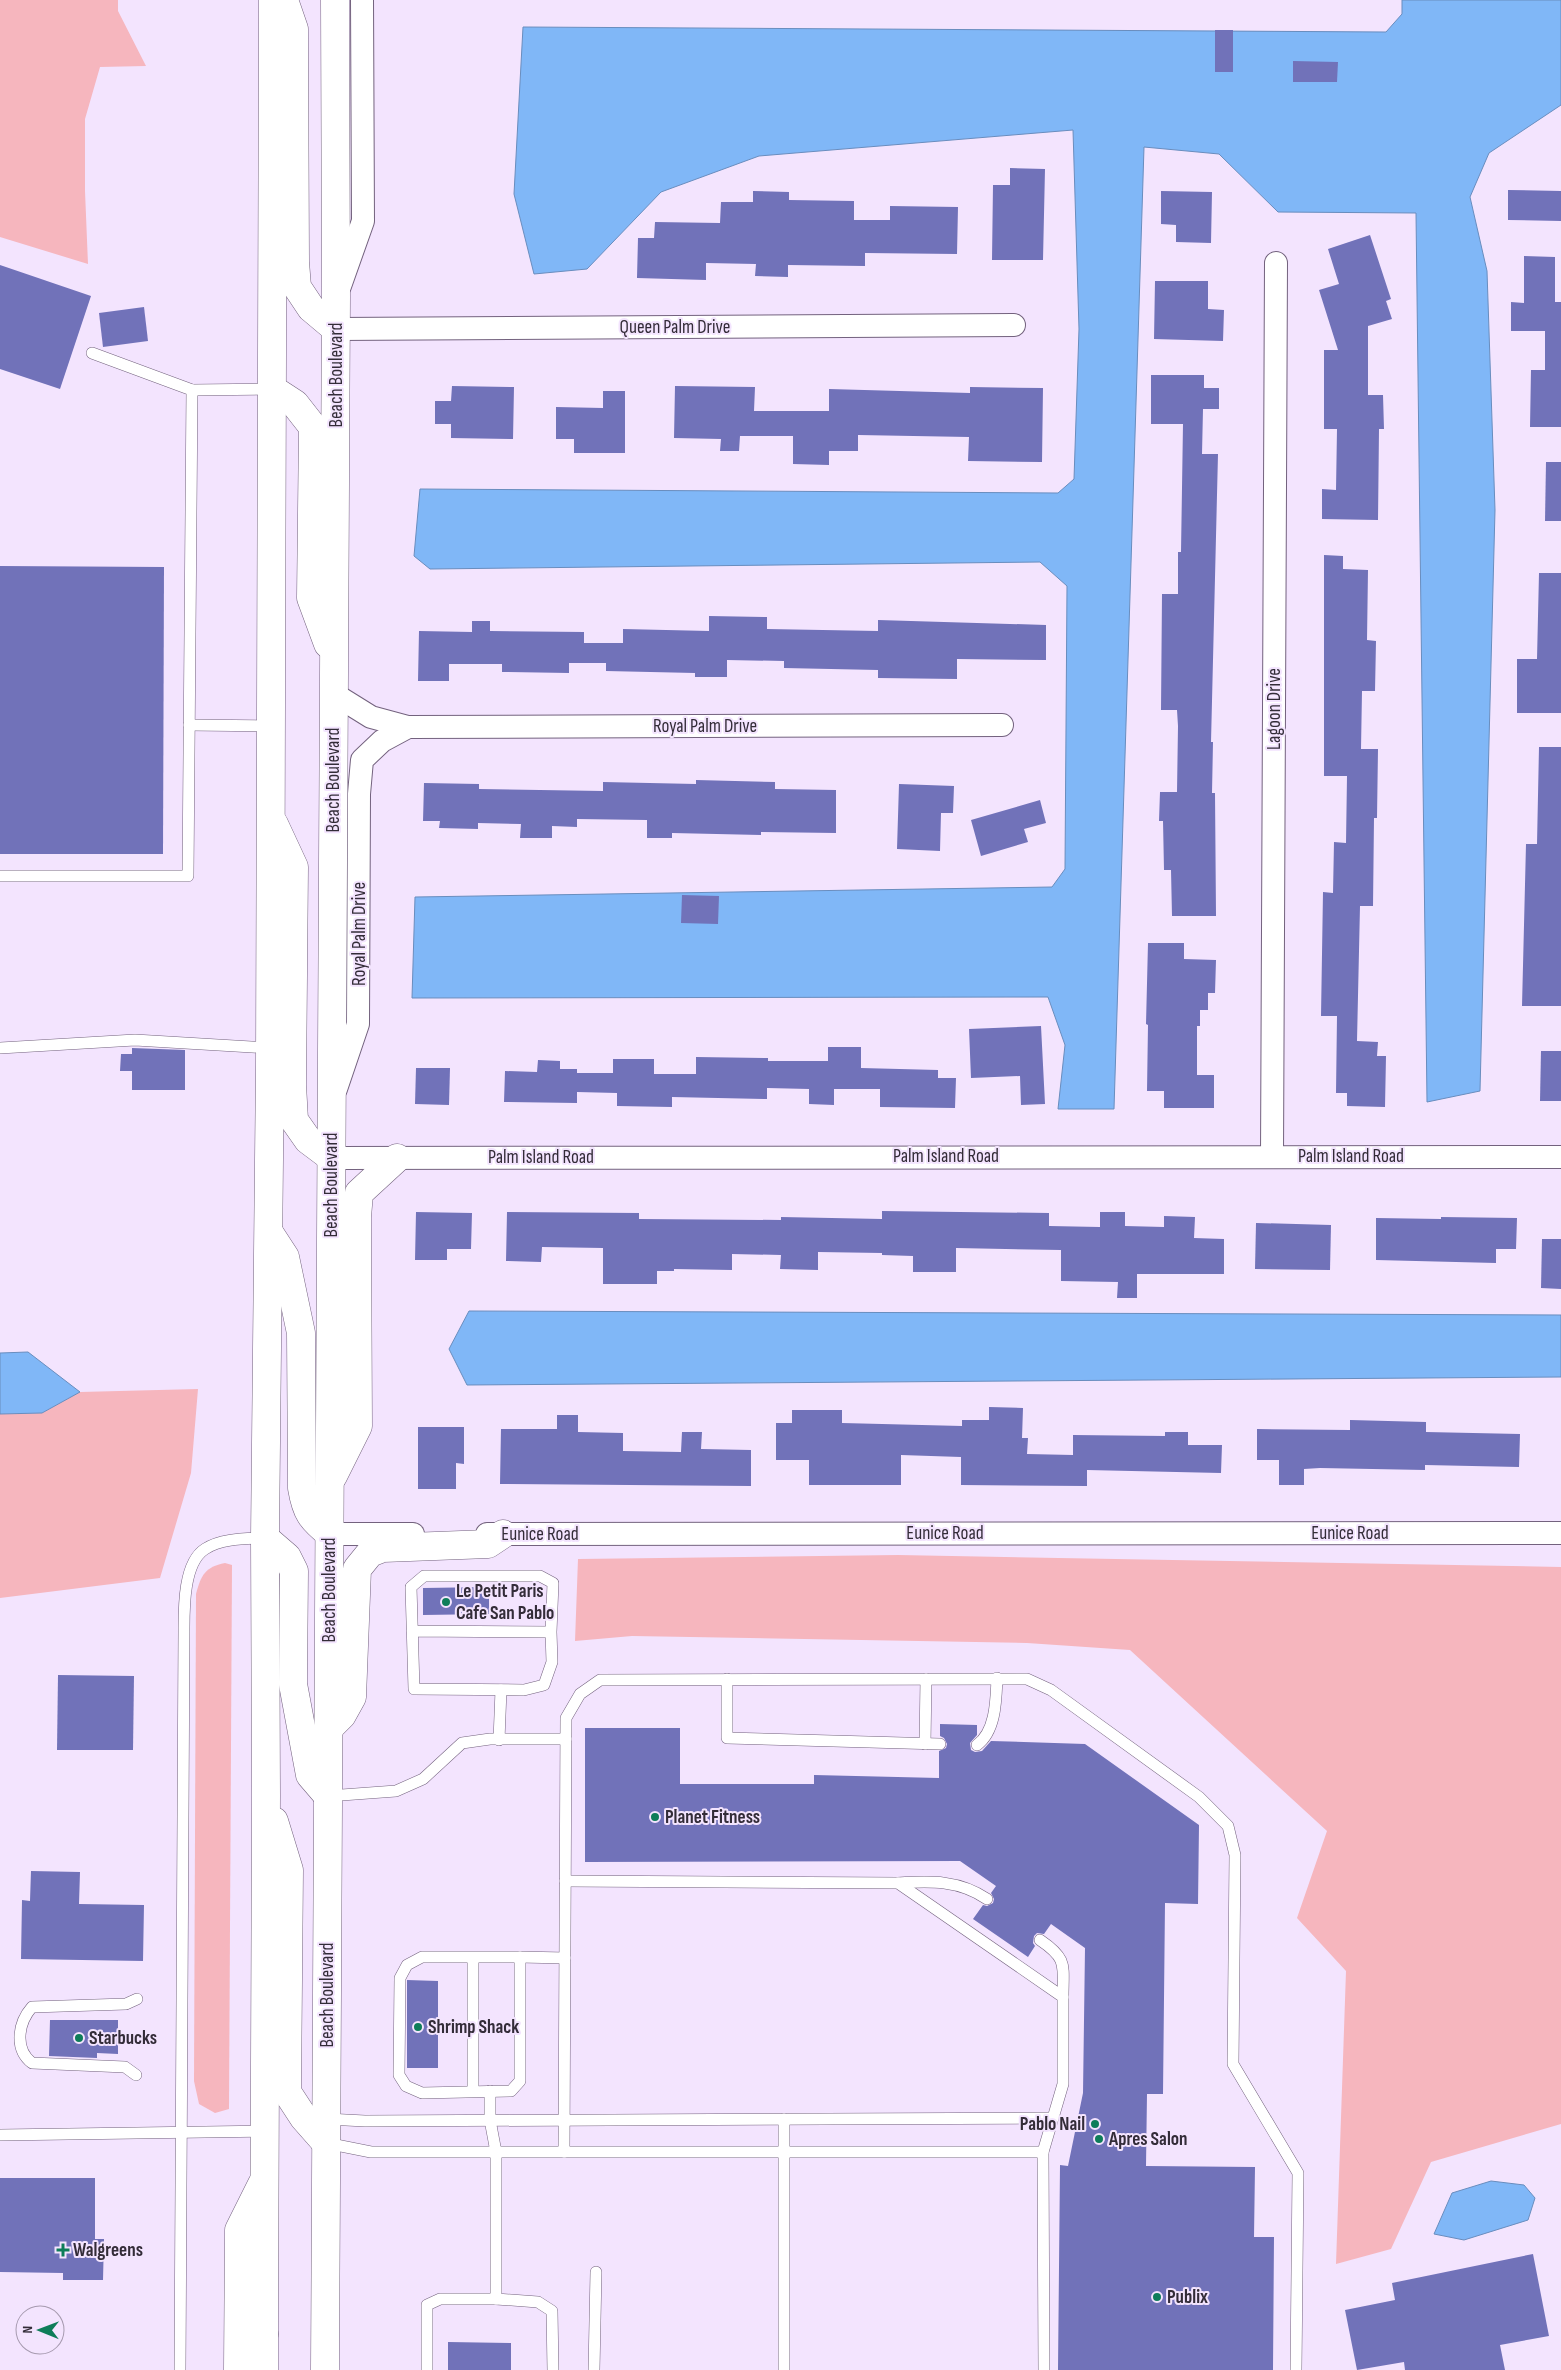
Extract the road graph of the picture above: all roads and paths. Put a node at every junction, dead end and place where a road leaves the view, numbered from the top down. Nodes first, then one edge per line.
1 (273, 0) edge
2 (284, 0) edge
3 (335, 0) edge
4 (362, 0) edge
5 (1276, 263) dead end
6 (336, 297) junction
7 (1014, 325) dead end
8 (336, 329) junction
9 (92, 353) dead end
10 (272, 389) junction
11 (192, 390) junction
12 (334, 659) junction
13 (334, 694) junction
14 (189, 725) junction
15 (1002, 725) dead end
16 (271, 726) junction
17 (408, 727) junction
18 (270, 816) junction
19 (0, 876) edge
20 (0, 1048) edge
21 (270, 1048) junction
22 (332, 1102) junction
23 (1272, 1156) junction
24 (1561, 1156) edge
25 (332, 1158) junction
26 (397, 1158) junction
27 (268, 1230) junction
28 (330, 1482) junction
29 (1561, 1533) edge
30 (330, 1534) junction
31 (503, 1534) junction
32 (265, 1538) junction
33 (412, 1631) junction
34 (551, 1632) junction
35 (996, 1678) junction
36 (727, 1679) junction
37 (926, 1679) junction
38 (501, 1690) junction
39 (328, 1729) junction
40 (500, 1740) junction
41 (566, 1740) junction
42 (925, 1744) junction
43 (940, 1744) dead end
44 (976, 1746) dead end
45 (266, 1796) junction
46 (328, 1796) junction
47 (566, 1881) junction
48 (898, 1882) junction
49 (987, 1899) dead end
50 (1040, 1940) dead end
51 (473, 1956) junction
52 (520, 1957) junction
53 (565, 1958) junction
54 (1063, 1997) junction
55 (137, 1999) dead end
56 (136, 2075) dead end
57 (473, 2091) junction
58 (490, 2091) junction
59 (1052, 2118) junction
60 (784, 2119) junction
61 (490, 2120) junction
62 (564, 2120) junction
63 (181, 2131) junction
64 (265, 2131) junction
65 (326, 2131) junction
66 (0, 2135) edge
67 (496, 2152) junction
68 (564, 2152) junction
69 (784, 2152) junction
70 (1043, 2152) junction
71 (264, 2179) junction
72 (596, 2272) dead end
73 (496, 2299) junction
74 (180, 2370) edge
75 (238, 2370) edge
76 (264, 2370) edge
77 (325, 2370) edge
78 (427, 2370) edge
79 (553, 2370) edge
80 (594, 2370) edge
81 (784, 2370) edge
82 (1044, 2370) edge
83 (1296, 2370) edge

1 - 10 main road
2 - 8 main road
3 - 6 main road, Beach Boulevard
4 - 6 street
5 - 23 street, Lagoon Drive
6 - 8 main road, Beach Boulevard
7 - 8 street, Queen Palm Drive
8 - 12 main road, Beach Boulevard
9 - 11 lane
10 - 11 lane
10 - 12 main road
10 - 16 main road
11 - 14 lane
12 - 13 main road, Beach Boulevard
13 - 17 street, Royal Palm Drive
13 - 22 main road, Beach Boulevard
14 - 16 lane
14 - 19 lane
15 - 17 street, Royal Palm Drive
16 - 18 main road
17 - 22 street, Royal Palm Drive
18 - 21 main road
18 - 25 main road
20 - 21 lane
21 - 27 main road
22 - 25 main road, Beach Boulevard
23 - 24 street, Palm Island Road
23 - 26 street, Palm Island Road
25 - 26 street, Palm Island Road
25 - 28 main road, Beach Boulevard
26 - 28 main road
27 - 30 main road
27 - 32 main road
28 - 30 main road, Beach Boulevard
29 - 31 street, Eunice Road
30 - 31 street, Eunice Road
30 - 39 main road, Beach Boulevard
31 - 39 main road
32 - 45 main road
32 - 46 main road
32 - 63 lane
33 - 34 lane
33 - 34 lane
33 - 38 lane
34 - 38 lane
35 - 37 lane
35 - 44 lane
35 - 83 lane
36 - 37 lane
36 - 41 lane
36 - 42 lane
37 - 42 lane
38 - 40 lane
39 - 46 main road, Beach Boulevard
40 - 41 lane
40 - 46 lane
41 - 47 lane
42 - 43 lane
45 - 64 main road
45 - 65 main road
46 - 65 main road, Beach Boulevard
47 - 48 lane
47 - 53 lane
48 - 49 lane
48 - 54 lane
50 - 54 lane
51 - 52 lane
51 - 57 lane
51 - 57 lane
52 - 53 lane
52 - 58 lane
53 - 62 lane
54 - 59 lane
55 - 56 lane
57 - 58 lane
58 - 61 lane
59 - 60 lane
59 - 70 lane
60 - 62 lane
60 - 69 lane
61 - 62 lane
61 - 65 lane
61 - 67 lane
62 - 68 lane
63 - 64 lane
63 - 66 lane
63 - 74 lane
64 - 71 main road
65 - 67 lane
65 - 77 main road, Beach Boulevard
67 - 68 lane
67 - 73 lane
68 - 69 lane
69 - 70 lane
69 - 81 lane
70 - 82 lane
71 - 75 main road
71 - 76 main road
72 - 80 lane
73 - 78 lane
73 - 79 lane

